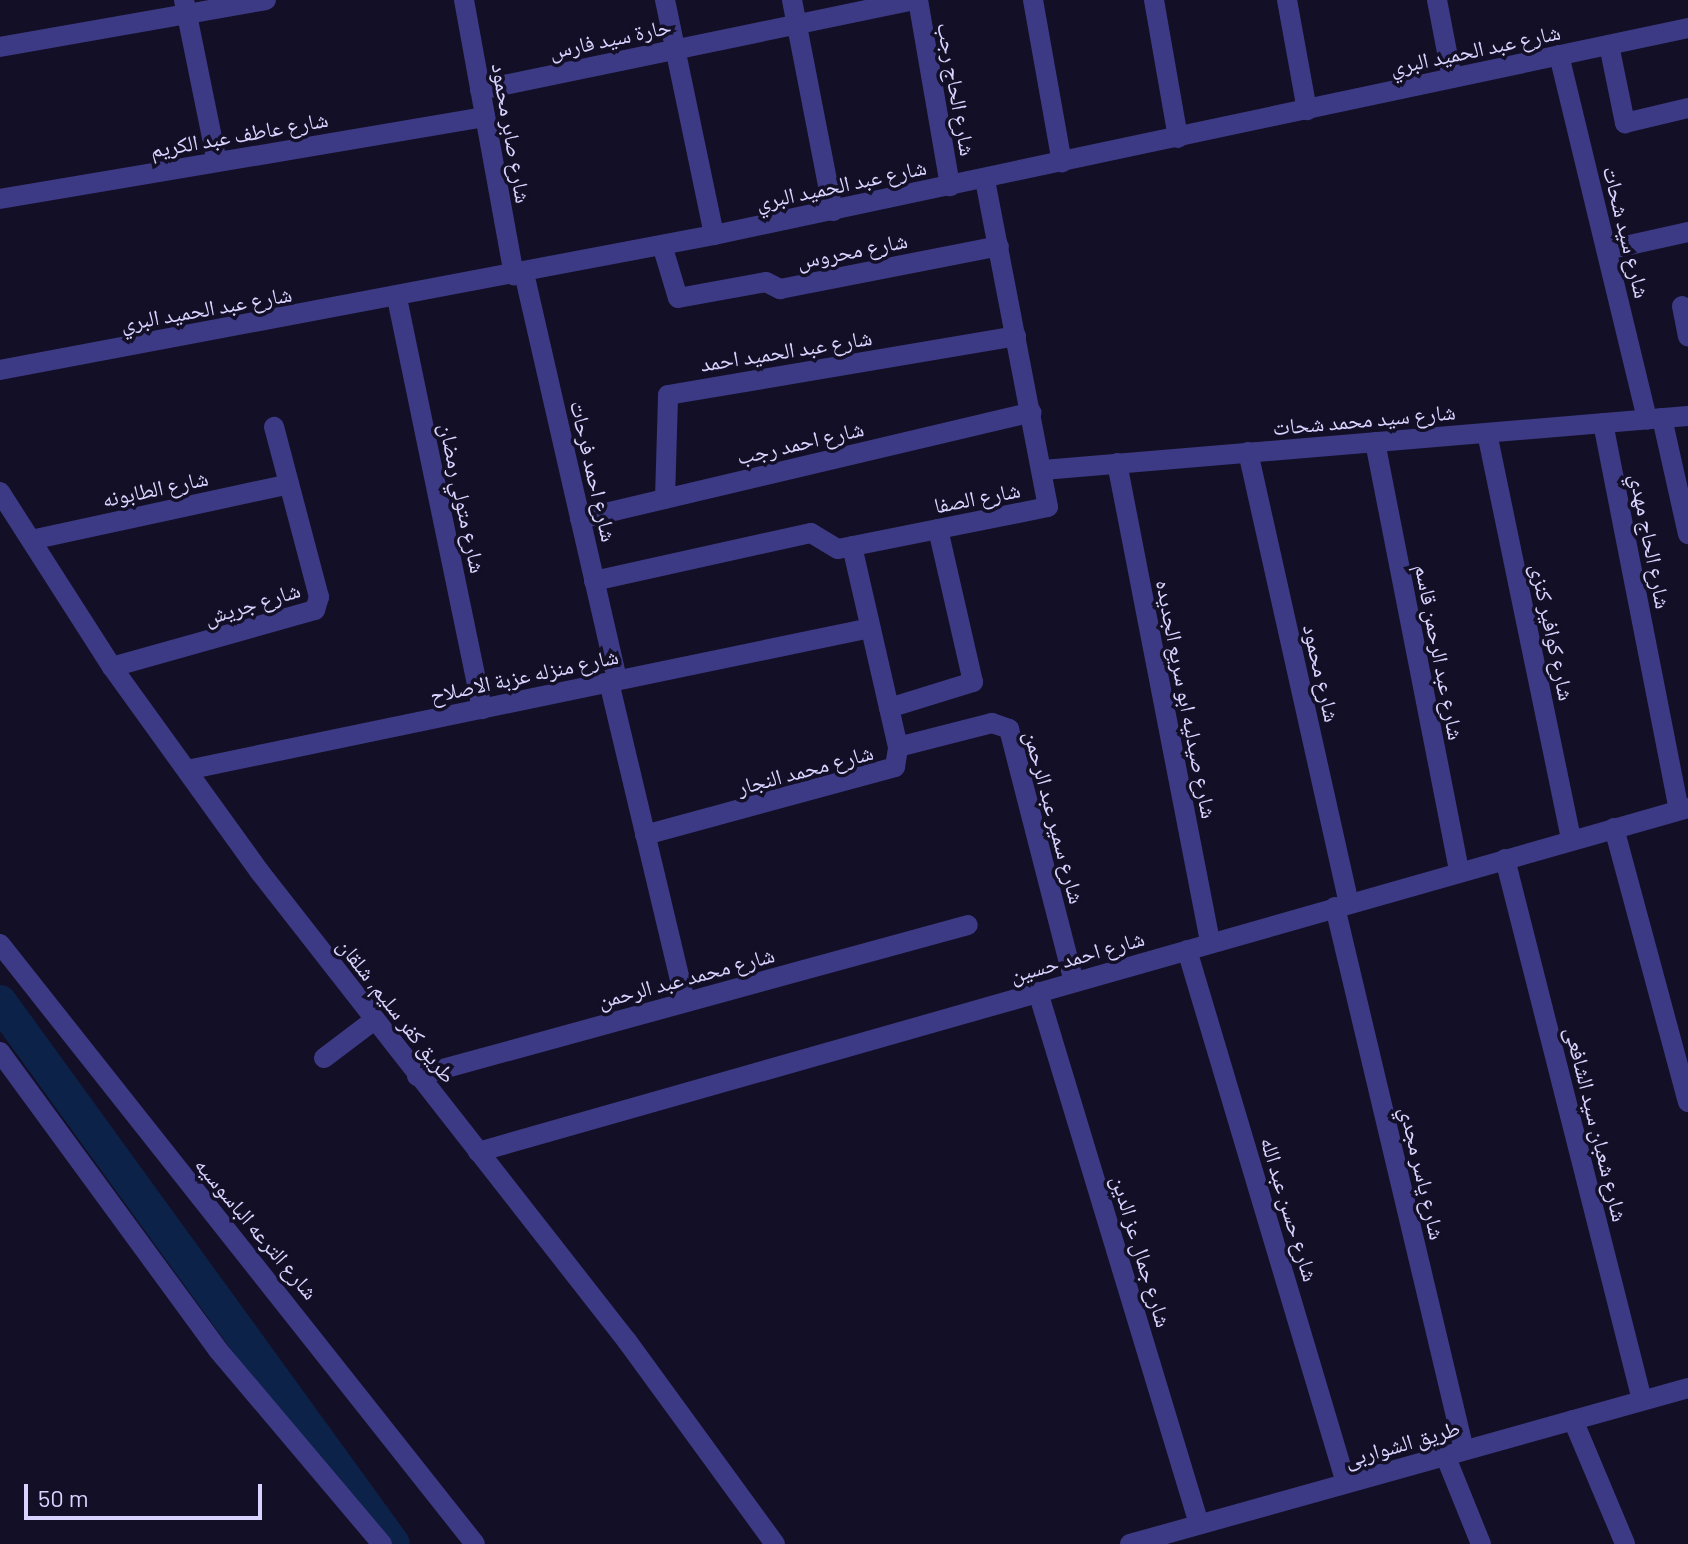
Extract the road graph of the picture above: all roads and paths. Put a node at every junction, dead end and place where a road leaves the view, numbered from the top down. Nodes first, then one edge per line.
1 (266, 0) edge
2 (464, 0) edge
3 (665, 0) edge
4 (792, 0) edge
5 (917, 0) edge
6 (1033, 0) edge
7 (1154, 0) edge
8 (1287, 0) edge
9 (1437, 0) edge
10 (185, 7) edge
11 (797, 25) junction
12 (1688, 28) edge
13 (1, 40) edge
14 (1609, 45) junction
15 (675, 50) junction
16 (1559, 55) junction
17 (1452, 78) junction
18 (480, 90) junction
19 (1688, 108) edge
20 (1307, 110) junction
21 (485, 117) junction
22 (1178, 138) junction
23 (217, 162) junction
24 (1062, 162) junction
25 (985, 179) junction
26 (950, 186) junction
27 (0, 199) edge
28 (833, 211) junction
29 (1688, 232) edge
30 (714, 235) junction
31 (662, 245) junction
32 (999, 246) junction
33 (1607, 250) junction
34 (519, 274) junction
35 (397, 298) junction
36 (1682, 306) dead end
37 (1016, 336) junction
38 (1688, 336) edge
39 (0, 370) edge
40 (1032, 412) junction
41 (1688, 416) edge
42 (1654, 419) junction
43 (1603, 423) junction
44 (274, 427) dead end
45 (1487, 433) junction
46 (1375, 442) junction
47 (1248, 452) junction
48 (1117, 463) junction
49 (1043, 470) junction
50 (289, 484) junction
51 (0, 492) edge
52 (665, 499) junction
53 (580, 519) junction
54 (938, 529) junction
55 (1688, 534) edge
56 (31, 540) junction
57 (852, 546) junction
58 (594, 581) junction
59 (870, 628) junction
60 (112, 667) junction
61 (613, 681) junction
62 (889, 708) junction
63 (482, 709) junction
64 (898, 747) junction
65 (187, 770) junction
66 (1684, 809) edge
67 (1614, 828) junction
68 (645, 835) junction
69 (1571, 840) junction
70 (1505, 859) junction
71 (1459, 872) junction
72 (1342, 905) junction
73 (968, 925) dead end
74 (1210, 943) junction
75 (0, 944) edge
76 (1187, 950) junction
77 (1074, 982) junction
78 (1038, 992) junction
79 (685, 1002) junction
80 (373, 1021) junction
81 (0, 1052) edge
82 (324, 1058) dead end
83 (417, 1076) junction
84 (1688, 1102) edge
85 (478, 1152) junction
86 (1688, 1388) edge
87 (1642, 1400) junction
88 (1573, 1420) junction
89 (1455, 1453) junction
90 (1346, 1483) junction
91 (1199, 1531) edge
92 (382, 1544) edge
93 (475, 1544) edge
94 (775, 1544) edge
95 (1130, 1544) edge
96 (1481, 1544) edge
97 (1625, 1544) edge

1 - 10 street
2 - 18 street, شارع صابر محمود
3 - 15 street
4 - 11 street
5 - 11 street, حارة سيد فارس
5 - 26 street, شارع الحاج رجب
6 - 24 street
7 - 22 street
8 - 20 street
9 - 17 street
10 - 13 street
10 - 23 street
11 - 15 street, حارة سيد فارس
11 - 28 street
12 - 14 street, شارع عبد الحميد البري
14 - 16 street, شارع عبد الحميد البري
14 - 19 street
15 - 18 street, حارة سيد فارس
15 - 30 street
16 - 17 street, شارع عبد الحميد البري
16 - 33 street, شارع سيد شحات
17 - 20 street, شارع عبد الحميد البري
18 - 21 street, شارع صابر محمود
20 - 22 street, شارع عبد الحميد البري
21 - 23 street, شارع عاطف عبد الكريم
21 - 34 street, شارع صابر محمود
22 - 24 street, شارع عبد الحميد البري
23 - 27 street, شارع عاطف عبد الكريم
24 - 25 street, شارع عبد الحميد البري
25 - 26 street, شارع عبد الحميد البري
25 - 32 street, شارع الصفا
26 - 28 street, شارع عبد الحميد البري
28 - 30 street, شارع عبد الحميد البري
29 - 33 street
30 - 31 street, شارع عبد الحميد البري
31 - 32 street, شارع محروس
31 - 34 street, شارع عبد الحميد البري
32 - 37 street, شارع الصفا
33 - 42 street, شارع سيد شحات
34 - 35 street, شارع عبد الحميد البري
34 - 53 street, شارع احمد فرحات
35 - 39 street, شارع عبد الحميد البري
35 - 63 street, شارع متولي رمضان
36 - 38 street
37 - 40 street, شارع الصفا
37 - 52 street, شارع عبد الحميد احمد
40 - 49 street, شارع الصفا
40 - 52 street, شارع احمد رجب
41 - 42 street, شارع سيد محمد شحات
42 - 43 street, شارع سيد محمد شحات
42 - 55 street, شارع سيد شحات
43 - 45 street, شارع سيد محمد شحات
43 - 66 street, شارع الحاج مهدي
44 - 50 street, شارع جريش
45 - 46 street, شارع سيد محمد شحات
45 - 69 street, شارع كوافير كنزى
46 - 47 street, شارع سيد محمد شحات
46 - 71 street, شارع عبد الرحمن قاسم
47 - 48 street, شارع سيد محمد شحات
47 - 72 street, شارع محمود
48 - 49 street, شارع سيد محمد شحات
48 - 74 street, شارع صيدليه ابو سريع الجديده
49 - 54 street, شارع الصفا
50 - 56 street, شارع الطابونه
50 - 60 street, شارع جريش
51 - 56 street, طريق كفر سليم, شلقان
52 - 53 street, شارع احمد رجب
53 - 58 street, شارع احمد فرحات
54 - 57 street, شارع الصفا
54 - 62 street
56 - 60 street, طريق كفر سليم, شلقان
57 - 58 street, شارع الصفا
57 - 59 street, شارع محمد النجار
58 - 61 street, شارع احمد فرحات
59 - 61 street, شارع منزله عزبة الاصلاح
59 - 62 street, شارع محمد النجار
60 - 65 street, طريق كفر سليم, شلقان
61 - 63 street, شارع منزله عزبة الاصلاح
61 - 68 street, شارع احمد فرحات
62 - 64 street, شارع محمد النجار
63 - 65 street, شارع منزله عزبة الاصلاح
64 - 68 street, شارع محمد النجار
64 - 77 street, شارع سمير عبد الرحمن
65 - 80 street, طريق كفر سليم, شلقان
66 - 67 street, شارع احمد حسين
67 - 69 street, شارع احمد حسين
67 - 84 street
68 - 79 street, شارع احمد فرحات
69 - 70 street, شارع احمد حسين
70 - 71 street, شارع احمد حسين
70 - 87 street, شارع شعبان سيد الشافعى
71 - 72 street, شارع احمد حسين
72 - 74 street, شارع احمد حسين
72 - 89 street, شارع ياسر مجدي
73 - 79 street, شارع محمد عبد الرحمن
74 - 76 street, شارع احمد حسين
75 - 93 street, شارع الترعه الباسوسيه
76 - 77 street, شارع احمد حسين
76 - 90 street, شارع حسن عبد الله
77 - 78 street, شارع احمد حسين
78 - 85 street, شارع احمد حسين
78 - 91 street, شارع جمال عز الدين
79 - 83 street, شارع محمد عبد الرحمن
80 - 82 street
80 - 83 street, طريق كفر سليم, شلقان
81 - 92 street
83 - 85 street, طريق كفر سليم, شلقان
85 - 94 street, طريق كفر سليم, شلقان
86 - 87 street, طريق الشواربى
87 - 88 street, طريق الشواربى
88 - 89 street, طريق الشواربى
88 - 97 street
89 - 90 street, طريق الشواربى
89 - 96 street, شارع ياسر مجدي
90 - 91 street, طريق الشواربى
91 - 95 street, طريق الشواربى

